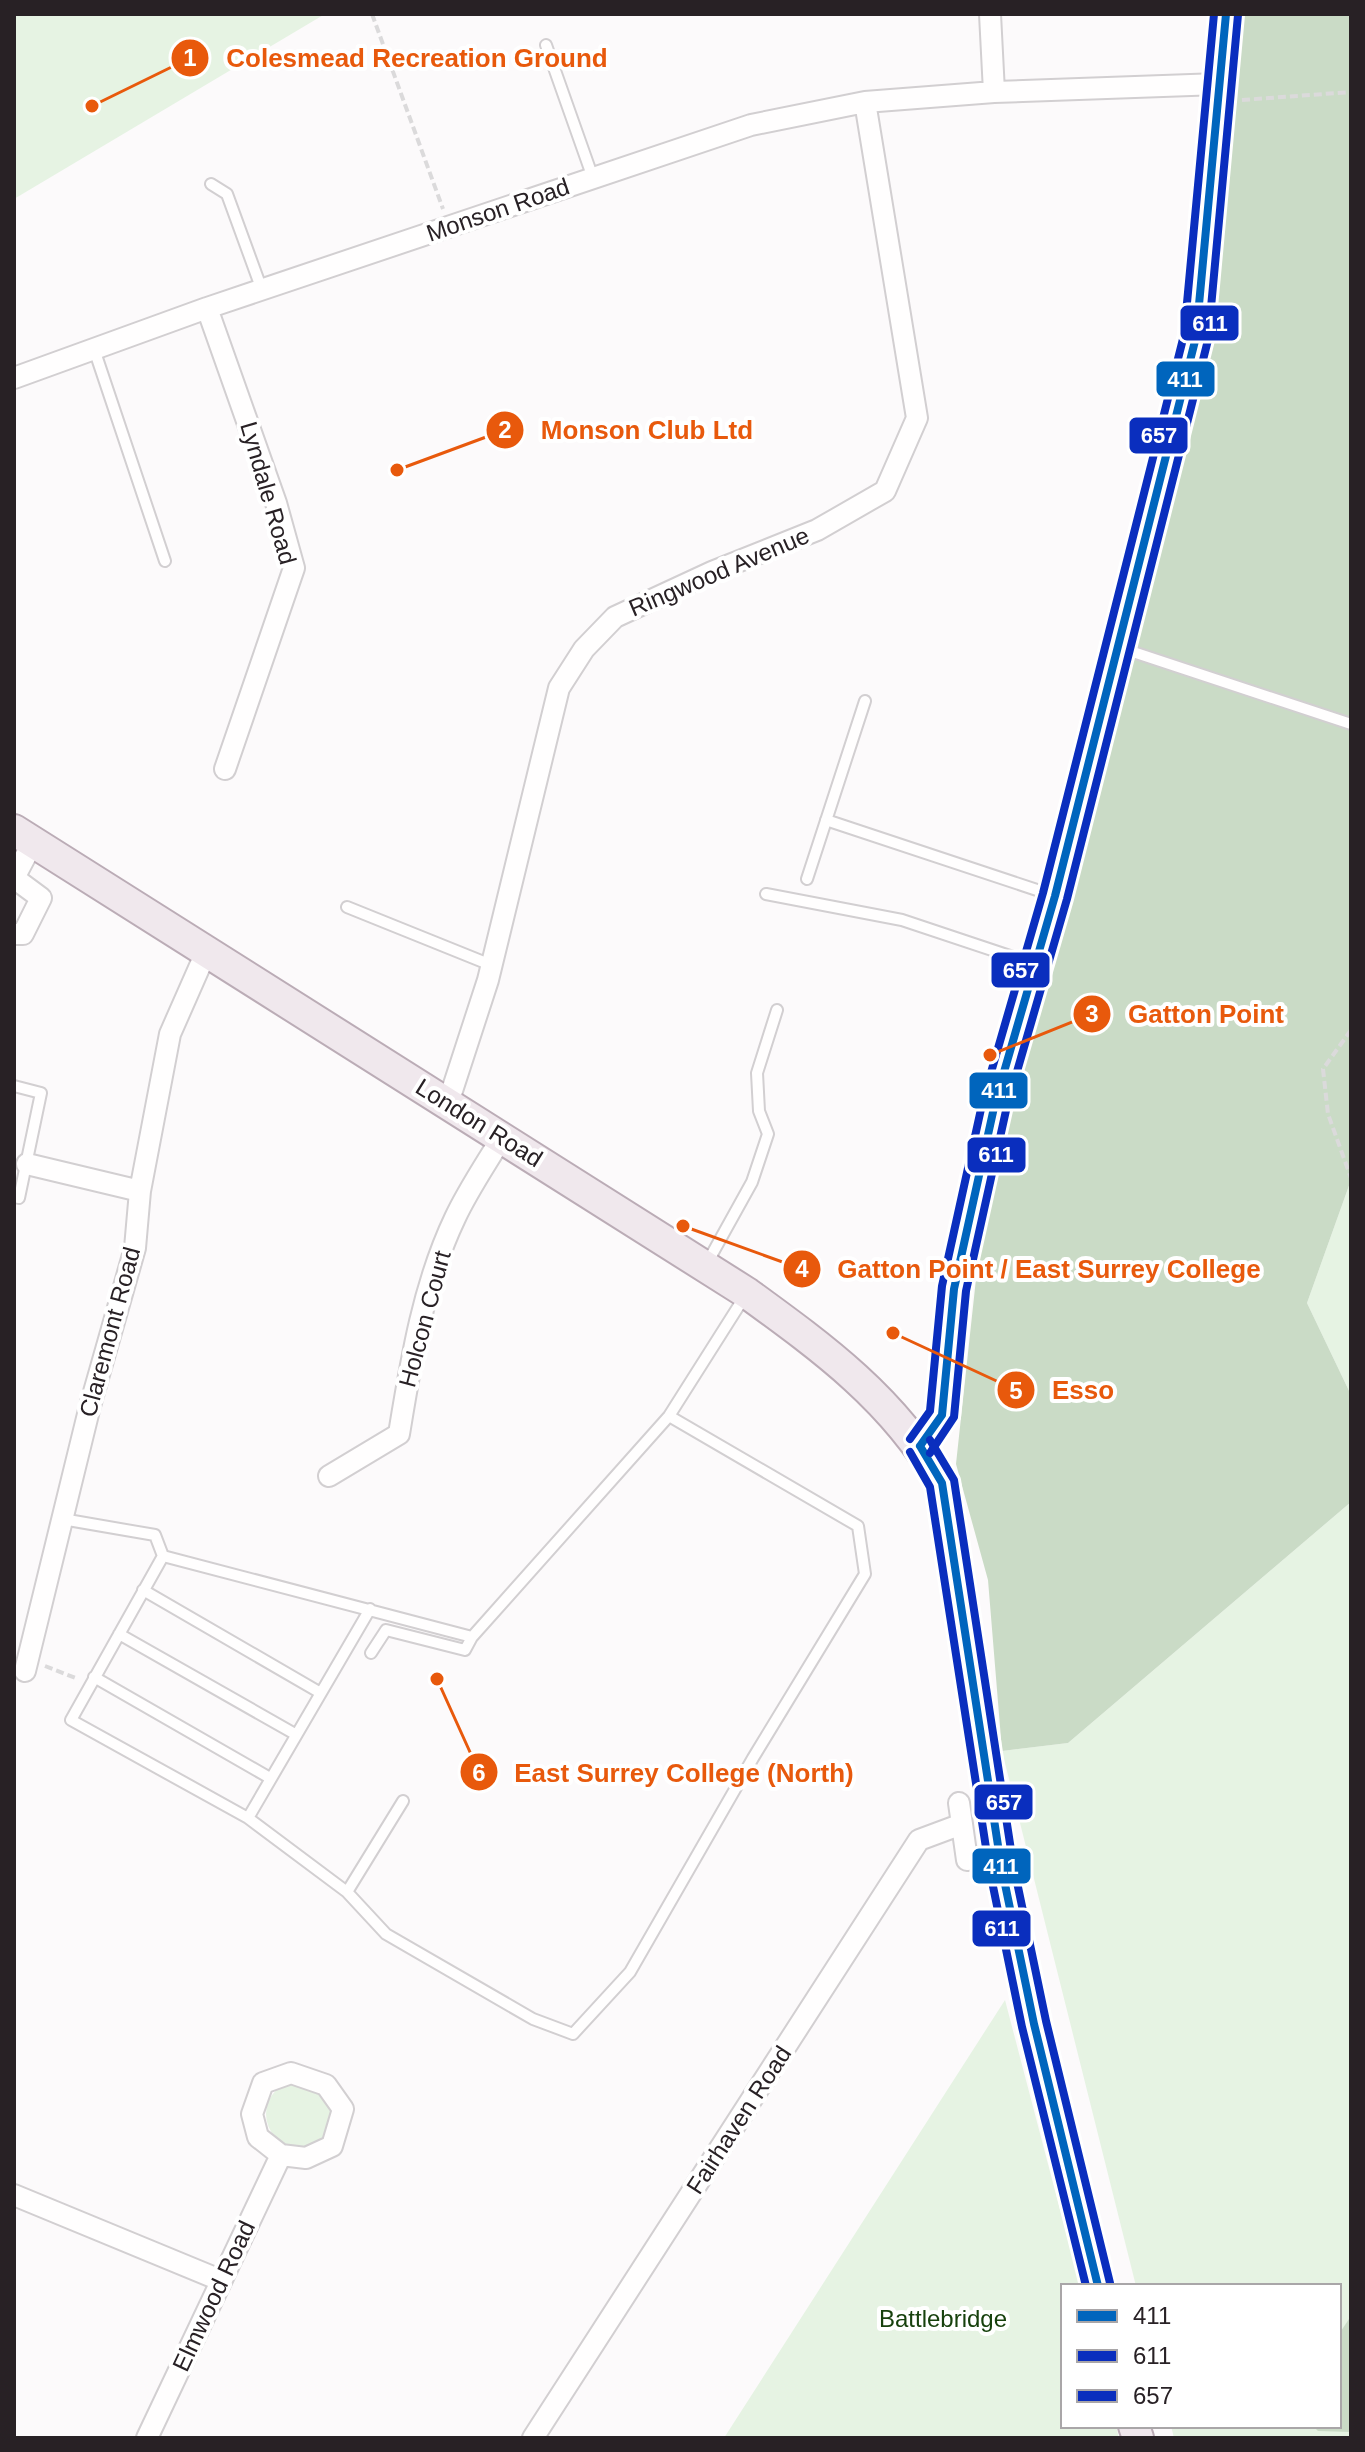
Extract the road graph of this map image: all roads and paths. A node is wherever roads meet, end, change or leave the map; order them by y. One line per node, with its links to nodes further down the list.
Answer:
1 (372, 14): 11 (path)
2 (990, 14): 5 (street)
3 (1226, 14): 7 (main road)
4 (546, 45): 9 (lane)
5 (994, 92): 7 (street, Monson Road); 8 (street, Monson Road)
6 (1351, 92): 7 (path)
7 (1226, 93): 17 (main road)
8 (865, 102): 9 (street, Monson Road); 31 (street, Ringwood Avenue)
9 (593, 178): 11 (street, Monson Road)
10 (211, 184): 12 (lane)
11 (449, 226): 12 (street, Monson Road)
12 (262, 290): 13 (street, Monson Road)
13 (207, 308): 14 (street, Monson Road); 20 (street, Lyndale Road)
14 (94, 349): 15 (street, Monson Road); 16 (lane)
15 (14, 378)
16 (165, 561)
17 (1119, 648): 19 (lane); 26 (main road)
18 (865, 701): 21 (lane)
19 (1351, 724)
20 (225, 769)
21 (826, 820): 24 (lane); 26 (lane)
22 (23, 836): 23 (street); 29 (main road, London Road)
23 (14, 878): 28 (street)
24 (807, 879)
25 (766, 894): 30 (lane)
26 (1055, 896): 30 (main road)
27 (347, 907): 31 (lane)
28 (14, 934)
29 (207, 950): 35 (main road, London Road); 39 (street, Claremont Road)
30 (1035, 964): 44 (main road)
31 (491, 965): 35 (street, Ringwood Avenue)
32 (777, 1010): 41 (lane)
33 (1351, 1030): 38 (path)
34 (14, 1086): 37 (lane)
35 (448, 1103): 36 (main road, London Road)
36 (502, 1137): 41 (main road, London Road); 45 (street, Holcon Court)
37 (27, 1164): 39 (street); 40 (lane)
38 (1351, 1178)
39 (140, 1191): 46 (street, Claremont Road)
40 (14, 1197)
41 (705, 1267): 42 (main road, London Road)
42 (747, 1293): 43 (lane); 44 (main road, London Road)
43 (669, 1416): 51 (lane); 63 (lane)
44 (920, 1446): 67 (main road, London Road)
45 (329, 1476)
46 (61, 1519): 47 (lane); 53 (street, Claremont Road)
47 (163, 1556): 48 (lane); 49 (lane)
48 (143, 1590): 50 (lane); 55 (lane)
49 (370, 1609): 51 (lane); 55 (lane)
50 (119, 1634): 54 (lane); 56 (lane)
51 (472, 1637): 52 (lane)
52 (371, 1653)
53 (22, 1667): 54 (path)
54 (92, 1681): 57 (lane); 60 (lane)
55 (319, 1692): 56 (lane)
56 (295, 1734): 57 (lane)
57 (270, 1778): 60 (lane)
58 (403, 1801): 63 (lane)
59 (959, 1803): 61 (street)
60 (248, 1818): 63 (lane)
61 (962, 1824): 62 (street); 69 (street, Fairhaven Road)
62 (967, 1860)
63 (347, 1892)
64 (281, 2155): 64 (street); 66 (street, Elmwood Road)
65 (14, 2195): 66 (street)
66 (220, 2280): 68 (street, Elmwood Road)
67 (1098, 2284)
68 (147, 2438)
69 (533, 2438)

